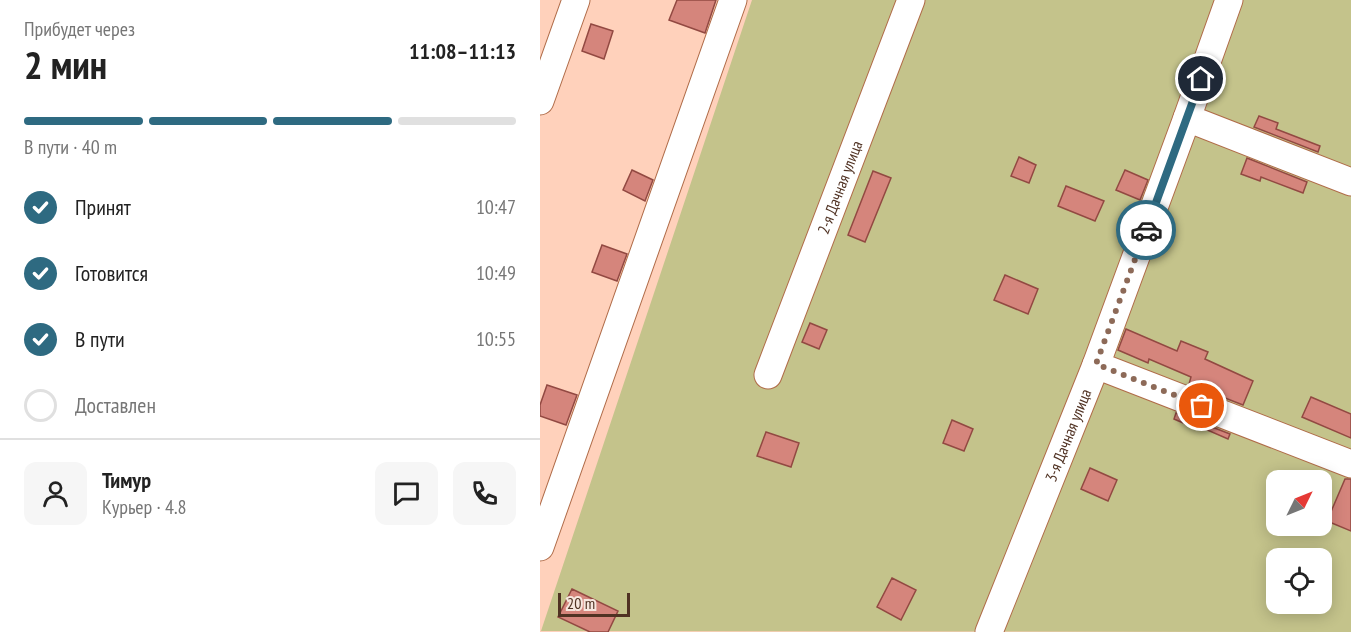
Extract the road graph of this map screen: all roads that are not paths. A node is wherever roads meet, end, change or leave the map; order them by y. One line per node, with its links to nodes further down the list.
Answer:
1 (576, 0): 5 (street)
2 (733, 0): 11 (street)
3 (911, 0): 9 (street, 2-я Дачная улица)
4 (1229, 0): 6 (street, 3-я Дачная улица)
5 (540, 101)
6 (1187, 118): 7 (street); 8 (street, 3-я Дачная улица)
7 (1351, 182)
8 (1096, 364): 10 (street); 12 (street, 3-я Дачная улица)
9 (768, 375)
10 (1351, 464)
11 (540, 547)
12 (989, 632)

